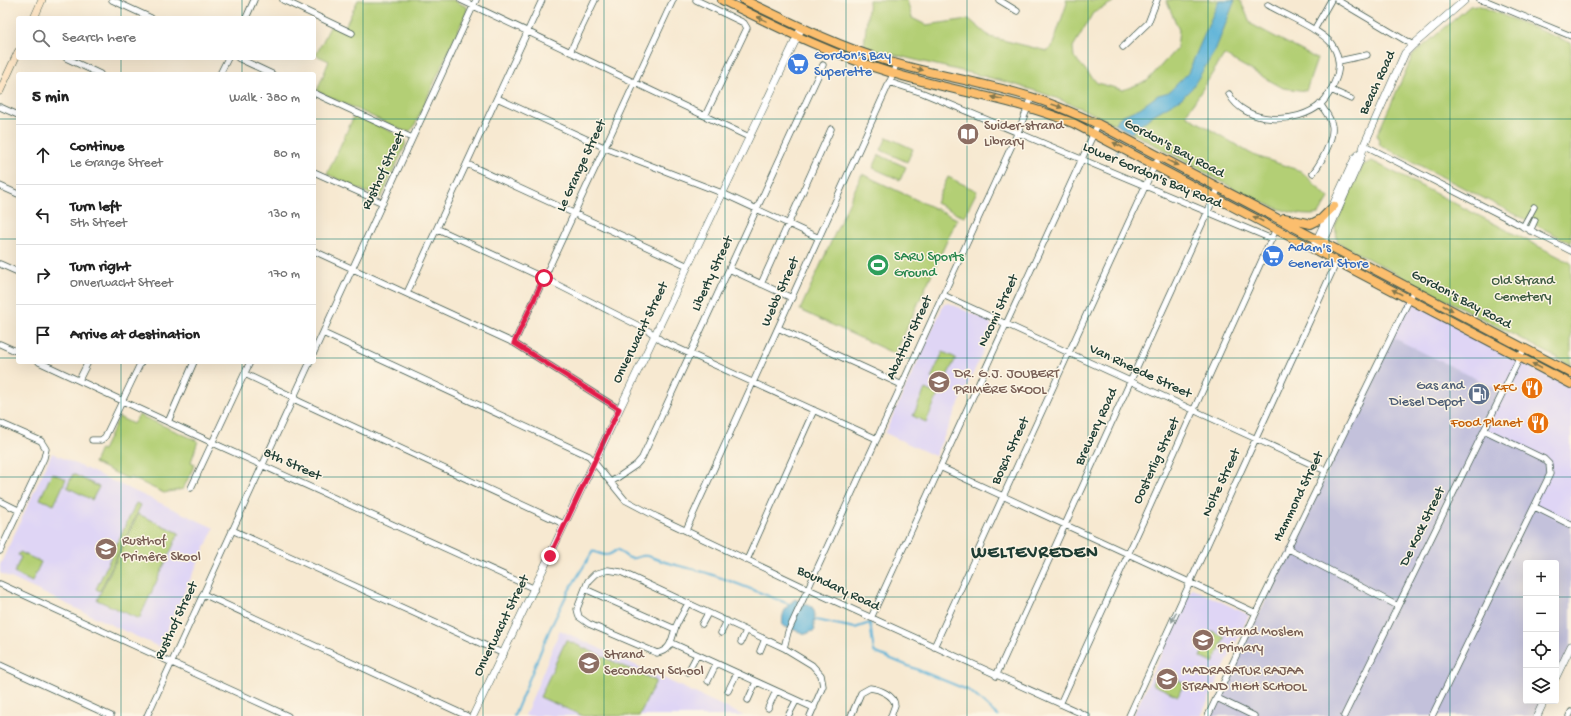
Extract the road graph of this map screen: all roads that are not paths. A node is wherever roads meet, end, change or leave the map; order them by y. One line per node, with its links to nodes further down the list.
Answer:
1 (42, 0): 21 (main road)
2 (112, 0): 22 (street)
3 (254, 0): 23 (street)
4 (283, 0): 27 (street)
5 (461, 0): 18 (street)
6 (542, 0): 26 (street)
7 (595, 0): 32 (street)
8 (673, 0): 45 (street, Le Grange Street)
9 (696, 0): 58 (street)
10 (722, 0): 28 (main road, one-way to 10)
11 (744, 0): 24 (main road, Gordon's Bay Road)
12 (1000, 0): 20 (street)
13 (1157, 0): 31 (street)
14 (1331, 0): 25 (street)
15 (1337, 0): 30 (street)
16 (1465, 0): 30 (street, Beach Road)
17 (1480, 0): 29 (street)
18 (475, 3): 26 (street); 64 (street, Rusthof Street)
19 (1268, 5): 25 (street)
20 (1017, 11)
21 (35, 16)
22 (147, 16)
23 (247, 16)
24 (802, 28): 28 (street, Onverwacht Street); 39 (main road, Gordon's Bay Road)
25 (1314, 30): 38 (street)
26 (527, 31): 32 (street); 52 (street)
27 (352, 33)
28 (798, 36): 44 (main road, Gordon's Bay Road); 63 (street, Onverwacht Street)
29 (1571, 36)
30 (1413, 44): 66 (street, Beach Road)
31 (1123, 47)
32 (570, 52): 45 (street)
33 (1367, 54): 38 (street)
34 (16, 56): 48 (main road)
35 (70, 60): 41 (street)
36 (227, 60): 42 (street)
37 (242, 60): 43 (street)
38 (1339, 61): 47 (street)
39 (896, 64): 44 (street, Webb Street); 51 (main road, Gordon's Bay Road, one-way to 51)
40 (823, 65): 82 (street, Liberty Street)
41 (96, 72)
42 (221, 72)
43 (268, 72)
44 (893, 73): 46 (street, Webb Street); 55 (main road, Gordon's Bay Road, one-way to 44)
45 (634, 82): 58 (street); 65 (street, Le Grange Street)
46 (889, 82): 61 (street, Lower Gordon's Bay Road); 92 (street, Webb Street)
47 (1331, 90): 53 (street); 54 (street)
48 (0, 91)
49 (316, 94): 64 (street)
50 (1229, 94): 54 (street)
51 (1032, 97): 55 (street, Abattoir Street); 59 (main road, Gordon's Bay Road, one-way to 59)
52 (497, 98): 65 (street); 69 (street)
53 (1351, 99)
54 (1320, 104): 72 (street)
55 (1029, 106): 61 (street, Abattoir Street); 62 (main road, Gordon's Bay Road)
56 (0, 107): 57 (street)
57 (16, 114)
58 (705, 116): 63 (street)
59 (1098, 124): 62 (street, Naomi Street); 67 (main road, Gordon's Bay Road)
60 (831, 129): 87 (street)
61 (1018, 132): 68 (street, Lower Gordon's Bay Road); 108 (street, Abattoir Street)
62 (1094, 133): 68 (street, Naomi Street); 70 (main road, Gordon's Bay Road, one-way to 62)
63 (749, 137): 77 (street, Onverwacht Street)
64 (412, 138): 79 (street, Rusthof Street)
65 (604, 147): 77 (street); 83 (street, Le Grange Street)
66 (1362, 149): 80 (street, Beach Road); 88 (street); 94 (street, Beach Road)
67 (1159, 156): 70 (street, Bosch Street); 75 (main road, Gordon's Bay Road, one-way to 75)
68 (1081, 159): 74 (street, Lower Gordon's Bay Road); 111 (street, Naomi Street)
69 (467, 164): 83 (street); 89 (street)
70 (1155, 164): 74 (street, Bosch Street); 78 (main road, Gordon's Bay Road)
71 (316, 173): 79 (street)
72 (1313, 173)
73 (0, 186): 76 (street)
74 (1145, 186): 84 (street, Lower Gordon's Bay Road); 120 (street, Bosch Street)
75 (1219, 187): 78 (street, Brewery Road); 85 (main road, Gordon's Bay Road)
76 (16, 193)
77 (722, 193): 82 (street); 100 (street, Onverwacht Street)
78 (1215, 196): 84 (street, Brewery Road); 90 (main road, Gordon's Bay Road, one-way to 78)
79 (383, 204): 101 (street, Rusthof Street)
80 (1334, 206): 85 (main road); 94 (street, Beach Road)
81 (1534, 207): 88 (street)
82 (756, 210): 87 (street); 102 (street, Liberty Street)
83 (574, 212): 100 (street); 104 (street, Le Grange Street)
84 (1208, 212): 93 (street, Lower Gordon's Bay Road); 132 (street, Brewery Road)
85 (1274, 216): 94 (main road, Gordon's Bay Road)
86 (1535, 220): 91 (street)
87 (788, 224): 92 (street); 105 (street)
88 (1523, 227): 91 (street)
89 (438, 229): 104 (street); 107 (street)
90 (1276, 229): 93 (street, Oosterlig Street); 95 (main road, Gordon's Bay Road)
91 (1530, 231): 97 (street)
92 (819, 238): 109 (street, Webb Street)
93 (1272, 239): 140 (street, Oosterlig Street)
94 (1320, 241): 95 (street, Beach Road); 106 (main road, Gordon's Bay Road)
95 (1316, 250): 98 (main road, Gordon's Bay Road)
96 (316, 252): 101 (street)
97 (1571, 252)
98 (1337, 261): 110 (main road, Gordon's Bay Road, one-way to 98); 145 (street, Nolte Street)
99 (0, 264): 103 (street)
100 (688, 266): 114 (street, Onverwacht Street)
101 (352, 269): 107 (street); 113 (street, Rusthof Street)
102 (728, 269): 105 (street); 121 (street, Liberty Street)
103 (16, 271)
104 (544, 278): 114 (street); 115 (street, Le Grange Street)
105 (761, 284): 109 (street)
106 (1414, 290): 110 (street, Hammond Street); 118 (main road, Gordon's Bay Road, one-way to 118)
107 (407, 293): 115 (street)
108 (943, 295): 111 (street, Van Rheede Street); 135 (street, Abattoir Street)
109 (792, 298): 112 (street, Webb Street)
110 (1409, 299): 122 (main road, Gordon's Bay Road); 151 (street, Hammond Street)
111 (1006, 324): 120 (street, Van Rheede Street); 150 (street, Naomi Street)
112 (778, 328): 133 (street, Webb Street); 135 (street)
113 (323, 334): 117 (street, Rusthof Street); 148 (street, Boundary Road)
114 (654, 335): 121 (street); 138 (street, Onverwacht Street)
115 (514, 343): 138 (street)
116 (0, 344): 119 (street)
117 (316, 348)
118 (1524, 349): 122 (street, De Kock Street); 129 (main road, Gordon's Bay Road)
119 (16, 351)
120 (1069, 352): 132 (street, Van Rheede Street); 154 (street, Bosch Street)
121 (690, 353): 133 (street); 152 (street, Liberty Street)
122 (1520, 357): 134 (main road, Gordon's Bay Road, one-way to 122); 143 (street, De Kock Street)
123 (43, 364): 131 (street, 8th Street)
124 (87, 364): 131 (street)
125 (140, 364): 137 (street)
126 (193, 364): 141 (street)
127 (249, 364): 130 (street)
128 (309, 364): 136 (street, Rusthof Street)
129 (1571, 373)
130 (245, 374): 136 (street); 147 (street)
131 (79, 380): 137 (street, 8th Street)
132 (1131, 381): 140 (street, Van Rheede Street); 160 (street, Brewery Road)
133 (753, 382): 139 (street); 162 (street, Webb Street)
134 (1571, 384)
135 (902, 385): 144 (street, Abattoir Street)
136 (293, 398): 149 (street, Rusthof Street); 158 (street)
137 (122, 401): 141 (street, 8th Street); 146 (street)
138 (619, 409): 148 (street, Onverwacht Street)
139 (814, 410): 144 (street); 166 (street)
140 (1194, 410): 145 (street, Van Rheede Street); 165 (street, Oosterlig Street)
141 (168, 422): 147 (street, 8th Street)
142 (0, 423): 157 (street)
143 (1484, 430): 156 (street); 174 (street, De Kock Street)
144 (877, 438): 171 (street, Abattoir Street)
145 (1256, 438): 151 (street, Van Rheede Street); 167 (street, Nolte Street)
146 (92, 440)
147 (213, 443): 149 (street, 8th Street); 153 (street)
148 (594, 462): 152 (street, Boundary Road); 158 (street, Onverwacht Street)
149 (262, 464): 161 (street, Rusthof Street); 169 (street, 8th Street)
150 (940, 467): 154 (street); 177 (street, Naomi Street)
151 (1326, 471): 163 (street, Hammond Street)
152 (611, 482): 162 (street, Boundary Road)
153 (191, 488)
154 (1002, 497): 160 (street); 187 (street, Bosch Street)
155 (0, 502): 157 (street)
156 (1535, 507): 159 (street); 225 (street)
157 (18, 510): 164 (street)
158 (564, 524): 169 (street, Onverwacht Street)
159 (1571, 525)
160 (1065, 526): 165 (street); 198 (street, Brewery Road)
161 (232, 530): 172 (street, Rusthof Street); 190 (street)
162 (686, 530): 166 (street, Boundary Road)
163 (1287, 548): 174 (street); 176 (street, Hammond Street)
164 (0, 551)
165 (1128, 554): 167 (street); 206 (street, Oosterlig Street)
166 (747, 560): 171 (street, Boundary Road)
167 (1190, 582): 176 (street); 221 (street, Nolte Street, one-way to 221)
168 (0, 584): 192 (street)
169 (535, 589): 190 (street, Onverwacht Street)
170 (585, 589): 173 (street); 180 (street); 185 (street)
171 (808, 589): 177 (street, Boundary Road); 188 (street, Abattoir Street)
172 (203, 594): 192 (street, Rusthof Street); 214 (street)
173 (688, 603): 175 (street); 180 (street)
174 (1398, 606): 224 (street, De Kock Street)
175 (708, 613): 178 (street); 179 (street)
176 (1256, 613): 203 (street, Hammond Street)
177 (871, 618): 187 (street, Boundary Road)
178 (727, 621): 181 (street); 182 (street)
179 (702, 624)
180 (675, 629): 185 (street)
181 (746, 631): 183 (street); 184 (street)
182 (722, 633)
183 (765, 639): 188 (street); 189 (street)
184 (741, 642)
185 (672, 643): 191 (street)
186 (1571, 646): 195 (street)
187 (934, 647): 198 (street, Boundary Road)
188 (784, 648): 209 (street)
189 (760, 651)
190 (504, 654): 215 (street, Onverwacht Street)
191 (697, 655): 193 (street); 196 (street)
192 (171, 663): 212 (street, Rusthof Street); 213 (street)
193 (716, 664): 197 (street); 199 (street)
194 (0, 665): 211 (street)
195 (1559, 671)
196 (688, 672)
197 (737, 673): 200 (street); 201 (street)
198 (996, 676): 206 (street, Boundary Road)
199 (708, 682)
200 (756, 682): 202 (street); 204 (street)
201 (728, 691)
202 (776, 691): 205 (street); 208 (street)
203 (1217, 698): 222 (street, Hammond Street); 223 (street)
204 (748, 700)
205 (796, 701): 209 (street); 216 (street)
206 (1060, 704): 220 (street, Boundary Road)
207 (1543, 704): 226 (street)
208 (768, 708)
209 (814, 708): 217 (street)
210 (1571, 712): 227 (street)
211 (110, 716)
212 (147, 716)
213 (288, 716)
214 (467, 716)
215 (474, 716)
216 (788, 716)
217 (810, 716)
218 (851, 716): 219 (street)
219 (891, 716)
220 (1087, 716)
221 (1129, 716)
222 (1208, 716)
223 (1254, 716)
224 (1344, 716)
225 (1432, 716)
226 (1537, 716)
227 (1569, 716)

